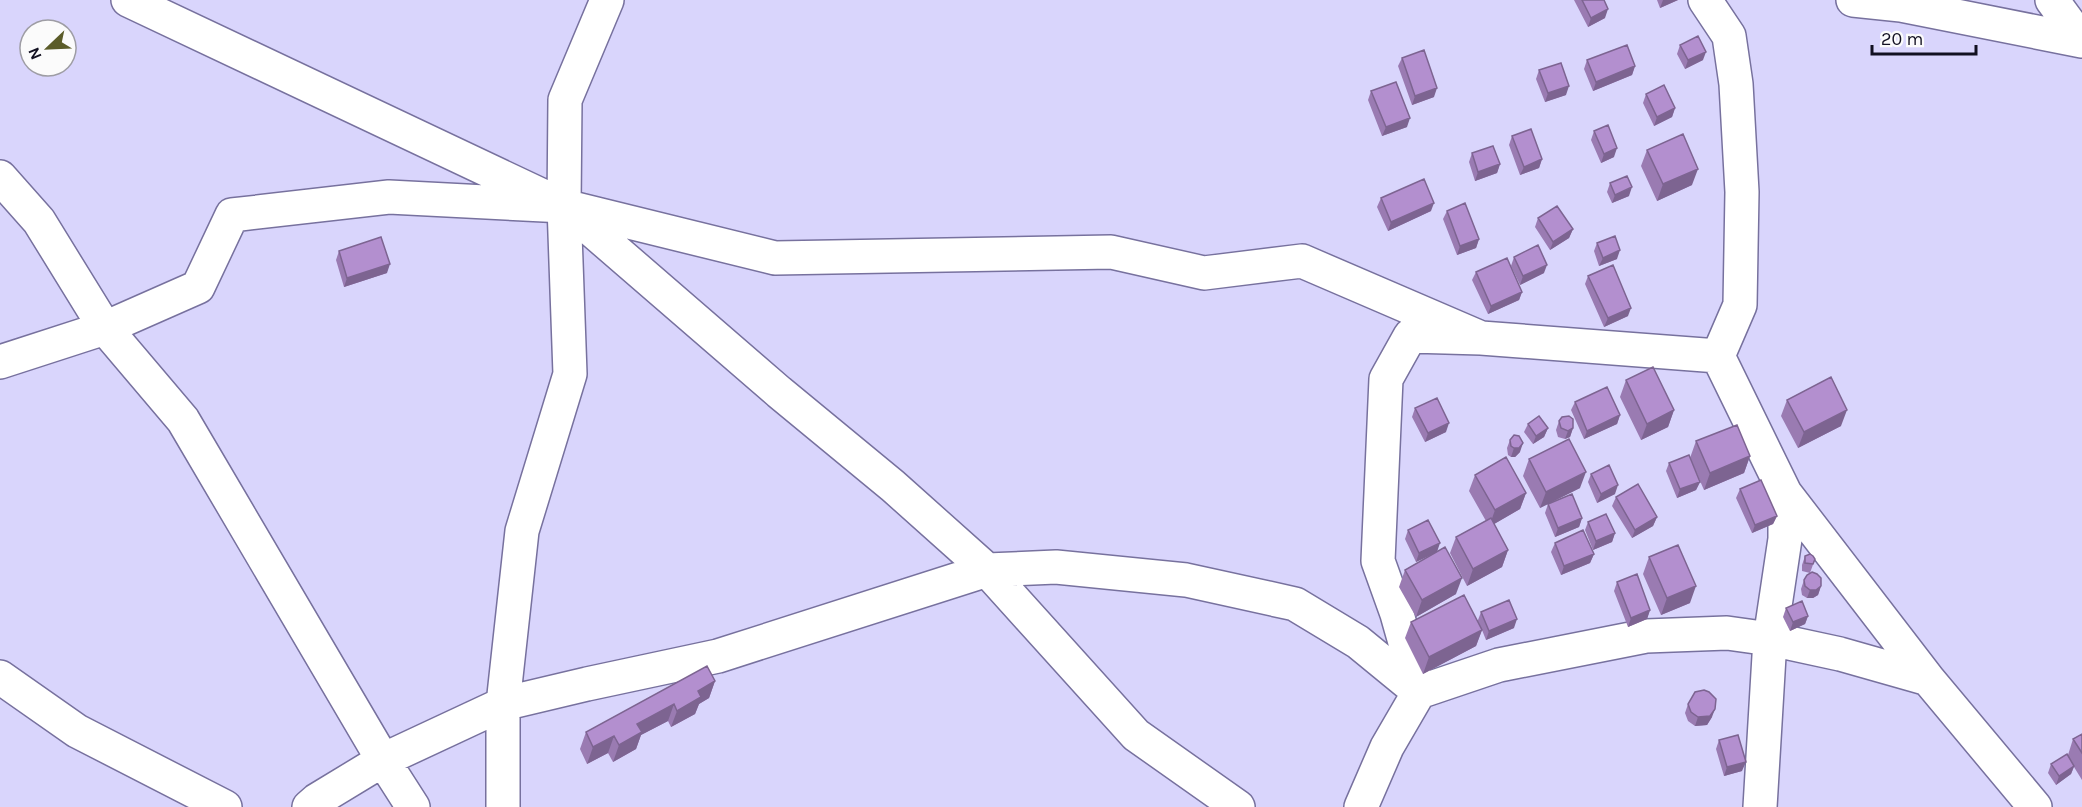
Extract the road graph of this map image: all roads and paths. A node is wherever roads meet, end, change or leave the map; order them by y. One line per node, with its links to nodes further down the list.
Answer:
1 (128, 0): 8 (street)
2 (607, 0): 8 (street)
3 (1705, 0): 11 (street)
4 (1853, 0): 6 (street)
5 (2052, 0): 6 (street)
6 (2082, 41)
7 (0, 177): 9 (street)
8 (564, 206): 9 (street); 10 (street); 14 (street); 19 (street)
9 (105, 328): 12 (street); 20 (street)
10 (1481, 338): 11 (street); 18 (street)
11 (1718, 356): 13 (street)
12 (0, 362)
13 (1785, 493): 15 (street); 17 (street)
14 (987, 570): 18 (street); 19 (street); 25 (street)
15 (1770, 639): 17 (street); 18 (street); 27 (street)
16 (0, 677): 21 (street)
17 (1928, 679): 28 (street)
18 (1419, 692): 26 (street)
19 (503, 704): 20 (street); 24 (street)
20 (383, 760): 22 (street); 23 (street)
21 (225, 807)
22 (309, 807)
23 (413, 807)
24 (503, 807)
25 (1238, 807)
26 (1360, 807)
27 (1760, 807)
28 (2036, 807)

